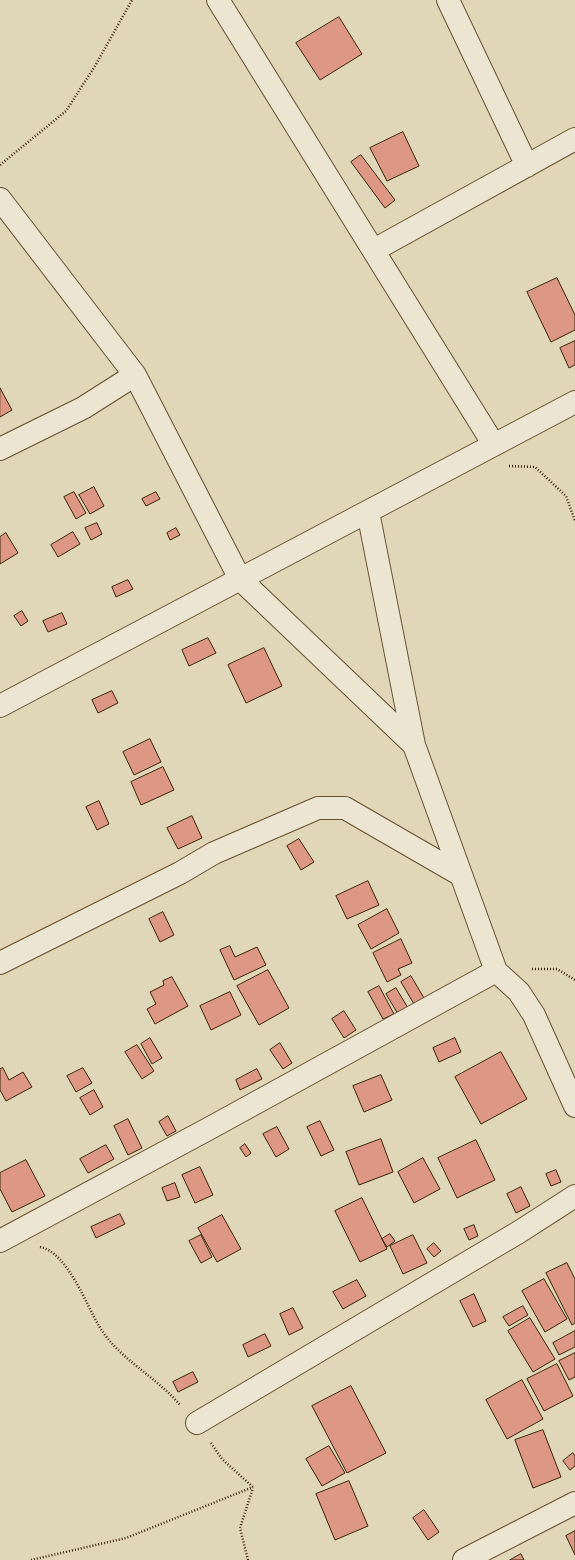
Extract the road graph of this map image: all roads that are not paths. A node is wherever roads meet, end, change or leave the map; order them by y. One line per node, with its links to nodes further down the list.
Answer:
1 (218, 0): 6 (street)
2 (448, 0): 4 (street)
3 (575, 139): 4 (street)
4 (527, 166): 6 (street)
5 (0, 198): 7 (street)
6 (374, 250): 9 (street)
7 (135, 375): 10 (street); 12 (street)
8 (575, 402): 9 (street)
9 (494, 445): 11 (street)
10 (0, 449)
11 (368, 512): 12 (street); 14 (street)
12 (240, 579): 13 (street); 14 (street)
13 (0, 706)
14 (414, 745): 15 (street)
15 (461, 875): 16 (street); 17 (street)
16 (0, 963)
17 (496, 970): 18 (street); 20 (street)
18 (575, 1106)
19 (575, 1196): 21 (street)
20 (0, 1241)
21 (197, 1423)
22 (575, 1503): 23 (street)
23 (464, 1560)

